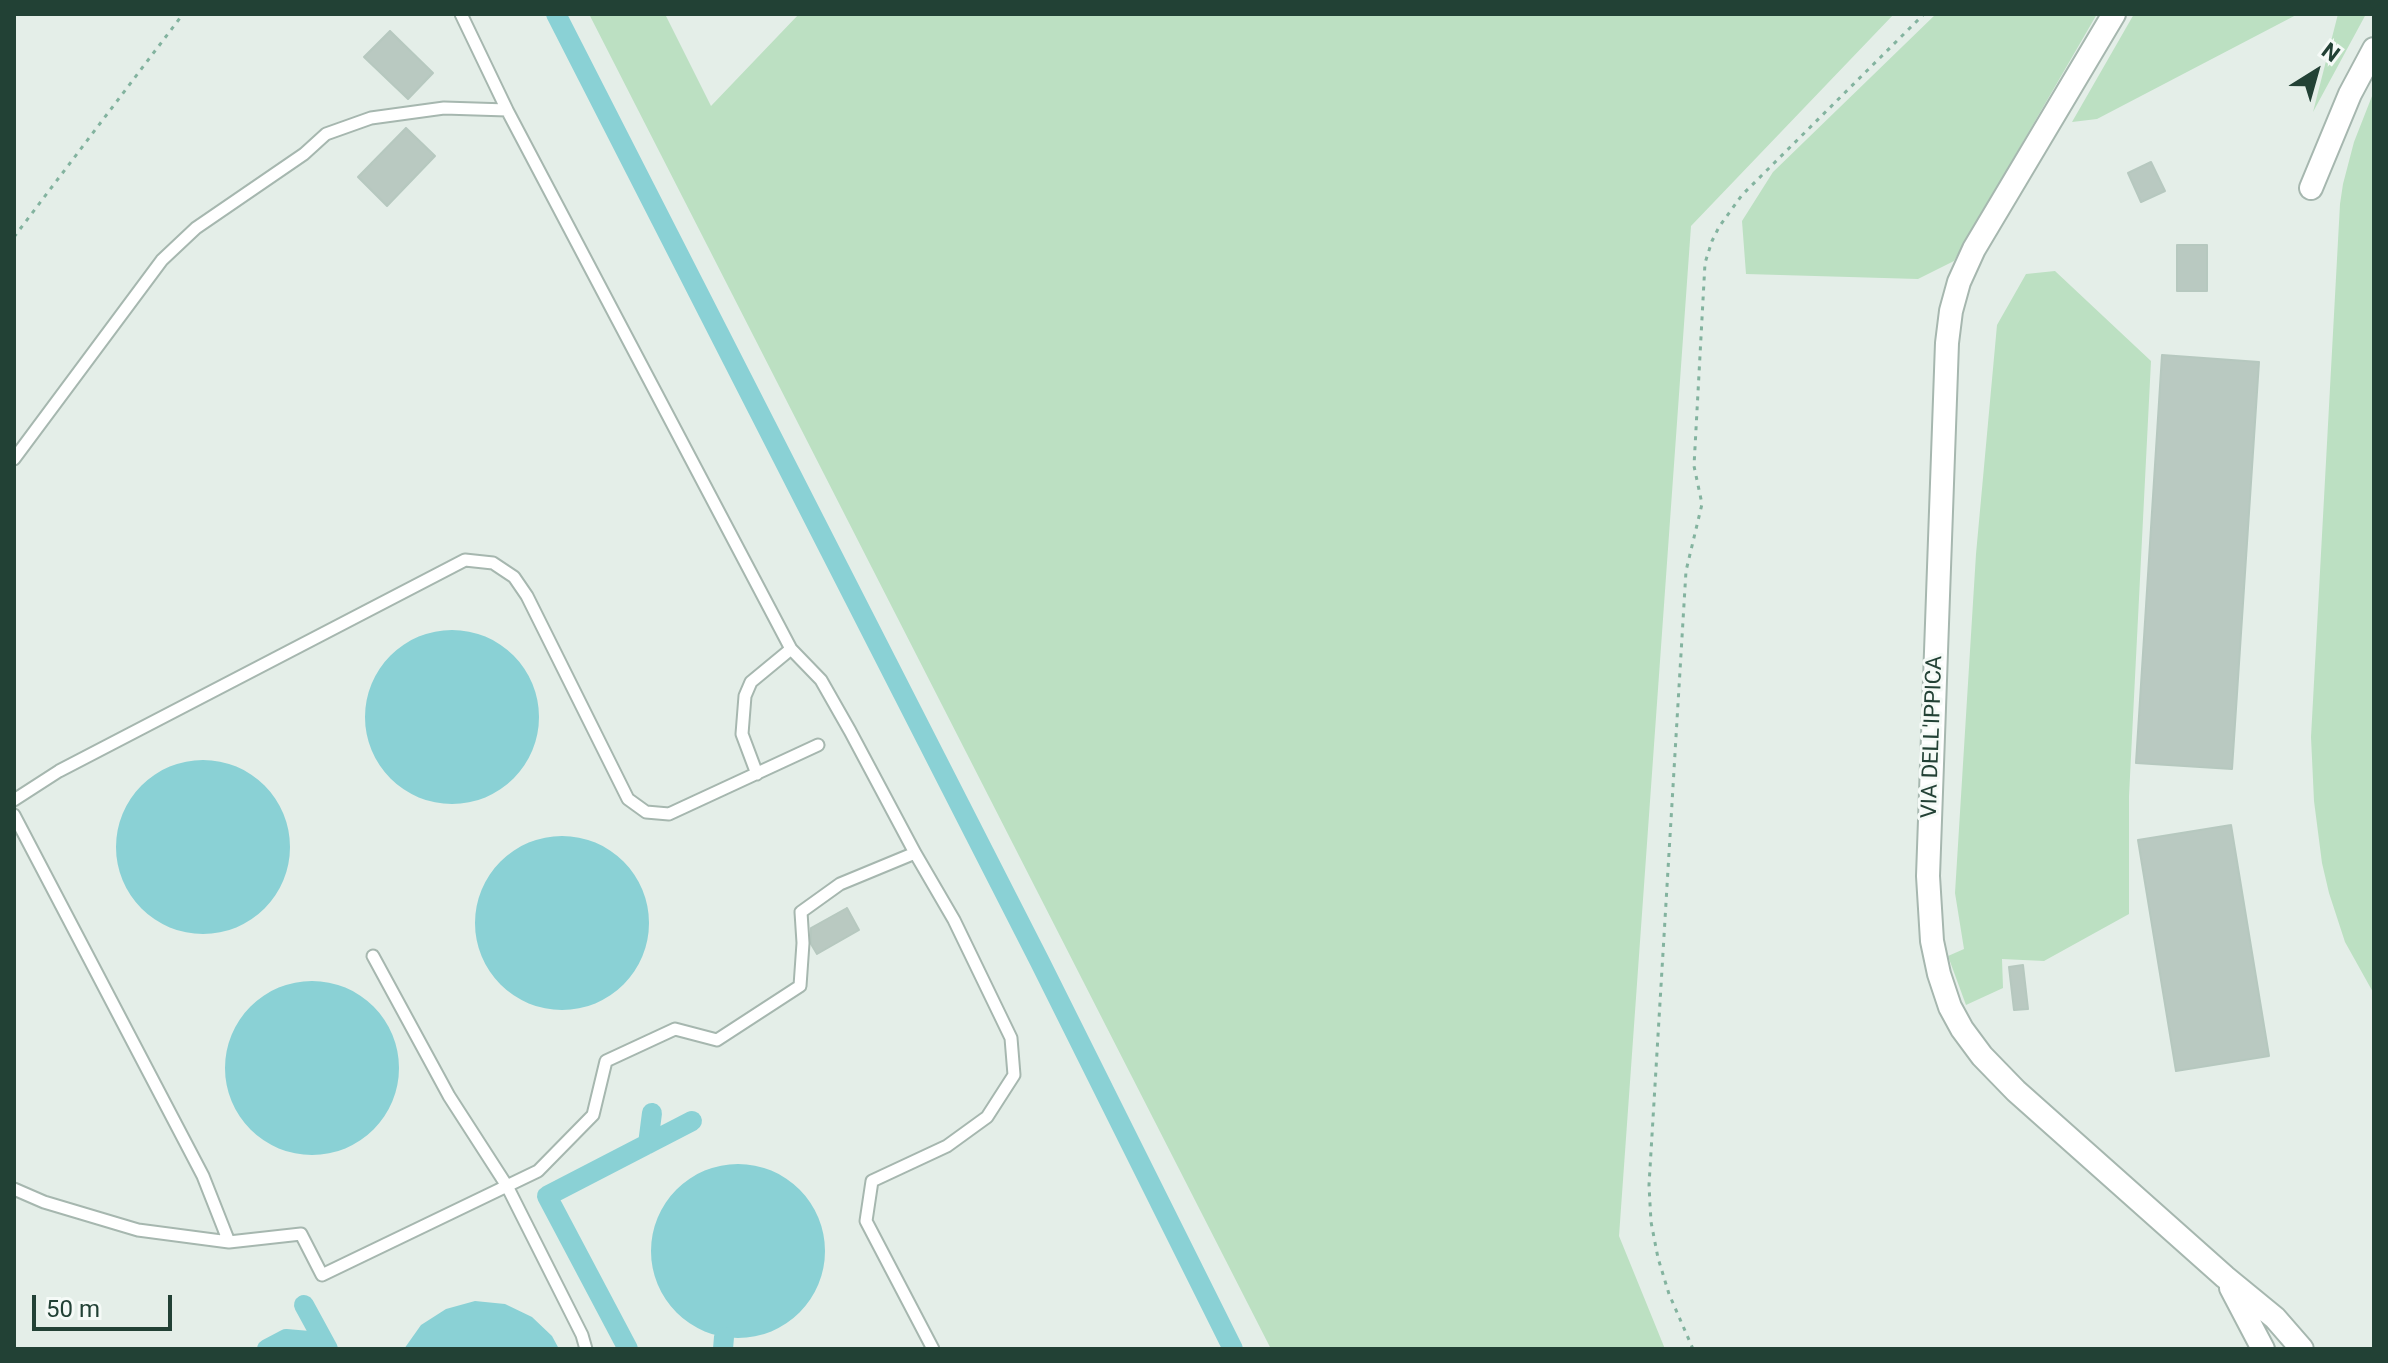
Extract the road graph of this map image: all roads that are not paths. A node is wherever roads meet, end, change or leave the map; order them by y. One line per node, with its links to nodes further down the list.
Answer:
1 (461, 14): 4 (lane)
2 (2114, 14): 17 (street, VIA DELL'IPPICA)
3 (2374, 49): 5 (street)
4 (507, 110): 6 (lane); 7 (lane)
5 (2311, 188)
6 (14, 459)
7 (791, 649): 9 (lane); 12 (lane)
8 (818, 745): 9 (lane)
9 (757, 774): 10 (lane)
10 (14, 800)
11 (14, 815): 16 (lane)
12 (915, 853): 14 (lane); 19 (lane)
13 (373, 956): 14 (lane)
14 (507, 1186): 16 (lane); 18 (lane)
15 (14, 1189): 16 (lane)
16 (229, 1242)
17 (2225, 1277): 20 (street); 21 (street, VIA DELL'IPPICA)
18 (586, 1349)
19 (933, 1349)
20 (2263, 1349)
21 (2302, 1349)

